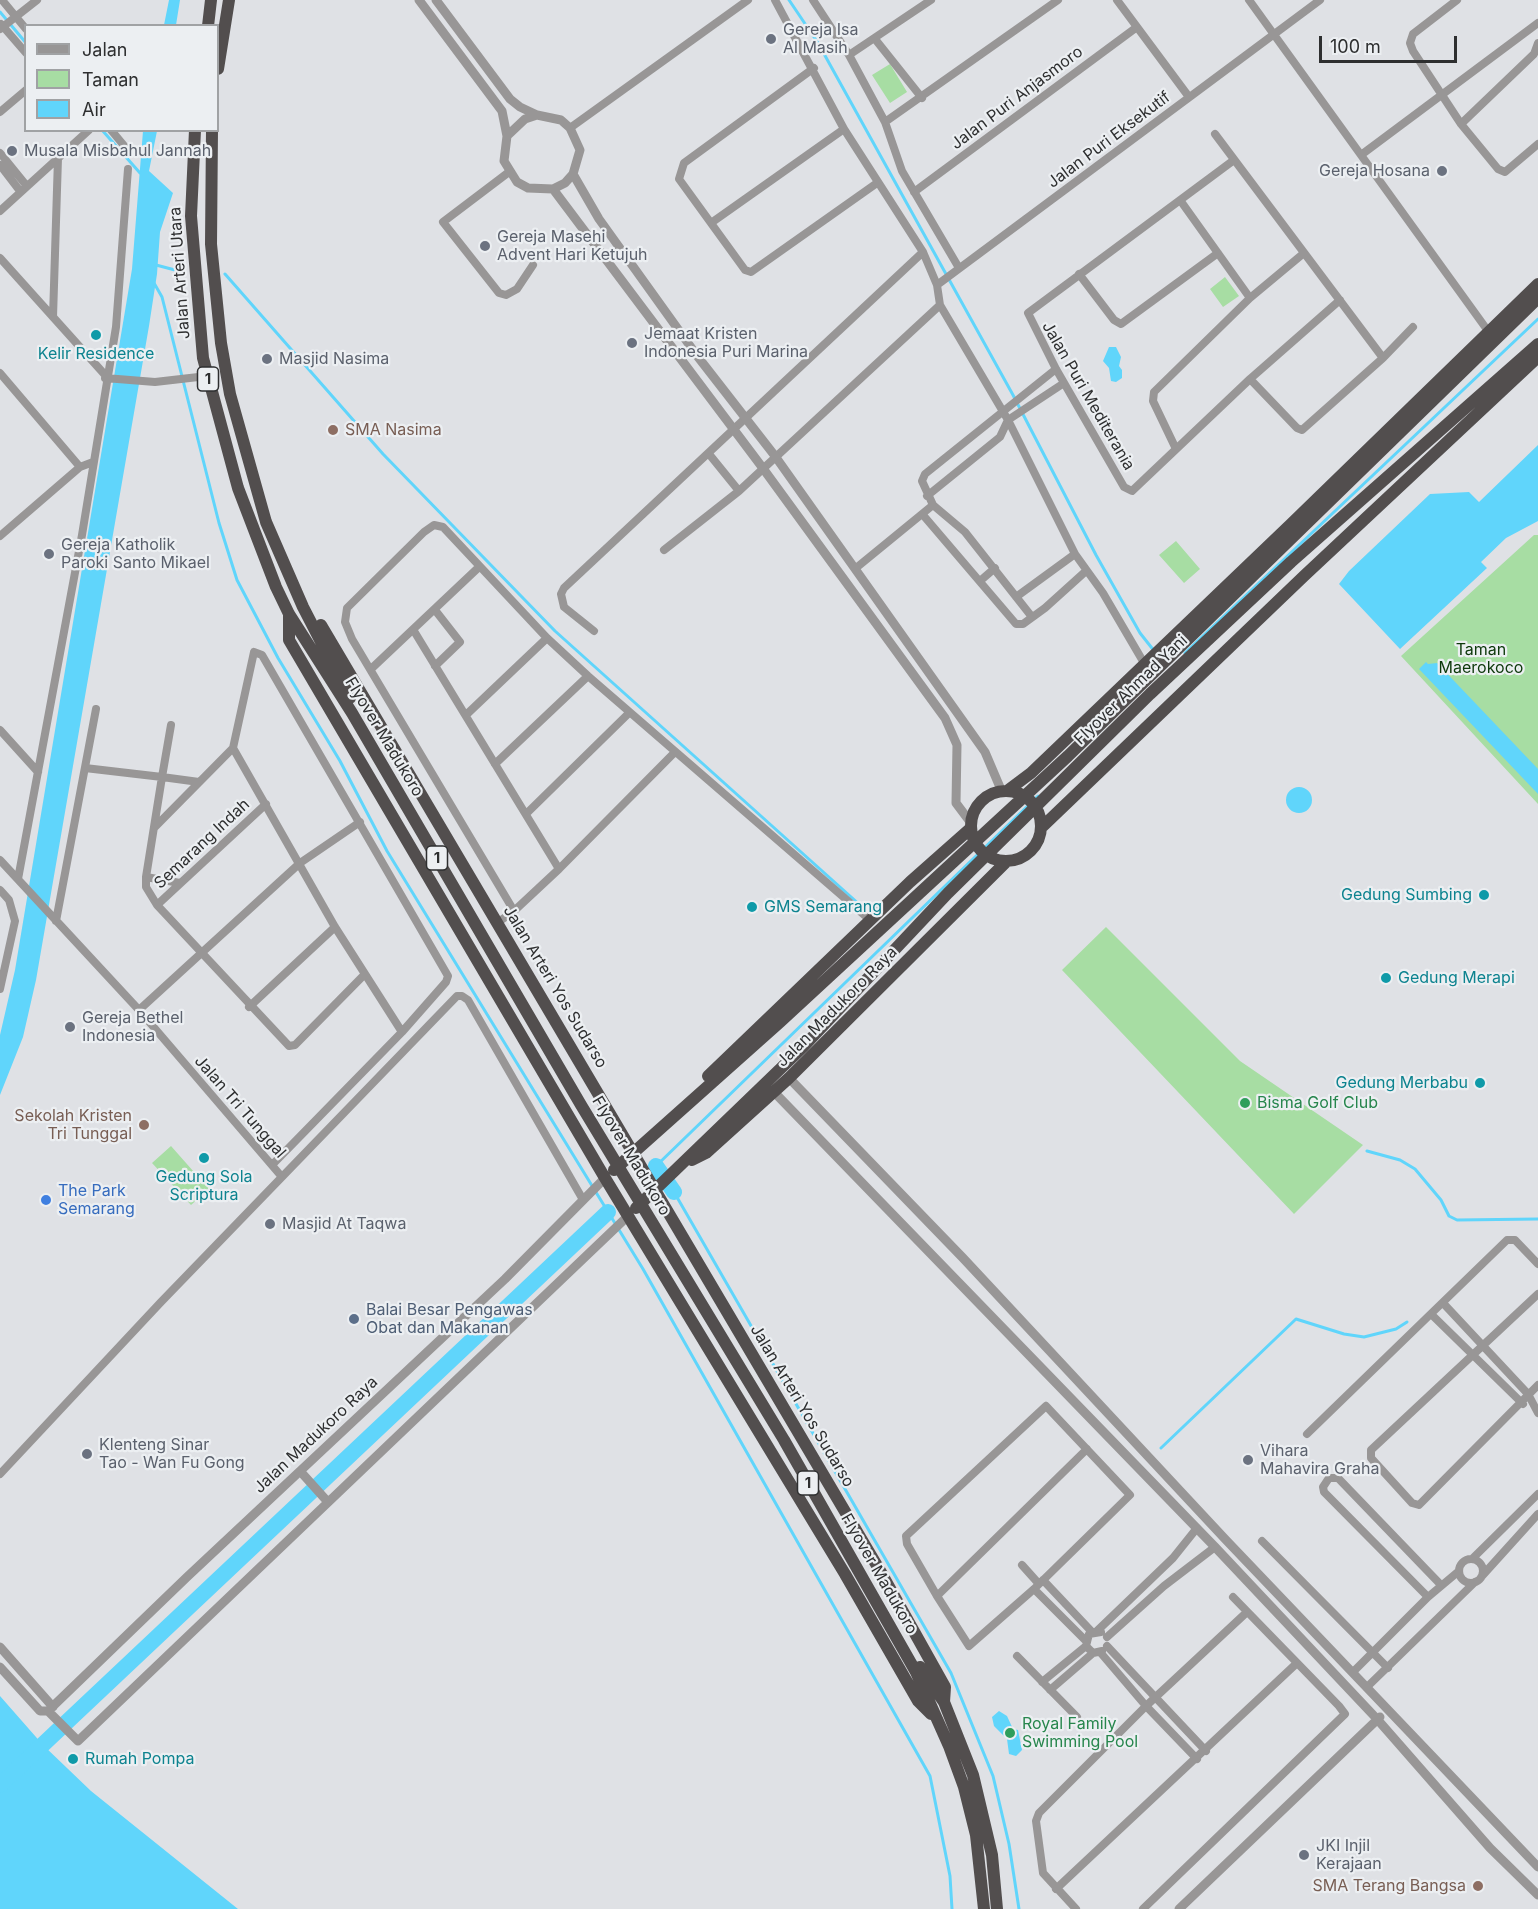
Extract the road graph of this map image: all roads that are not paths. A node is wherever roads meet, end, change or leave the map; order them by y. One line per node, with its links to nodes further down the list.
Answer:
1 (2, 0): 16 (street)
2 (37, 0): 16 (street)
3 (212, 0): 18 (highway)
4 (229, 0): 27 (highway)
5 (419, 0): 44 (street)
6 (436, 0): 34 (street)
7 (748, 0): 37 (street)
8 (775, 0): 28 (street)
9 (813, 0): 26 (street)
10 (932, 0): 23 (street)
11 (1058, 0): 32 (street)
12 (1117, 0): 21 (street)
13 (1250, 0): 22 (street)
14 (1320, 0): 22 (street, Jalan Puri Eksekutif)
15 (1457, 0): 30 (street)
16 (15, 17): 19 (street); 20 (street)
17 (1538, 23): 30 (street)
18 (208, 24)
19 (2, 25): 25 (street)
20 (24, 27)
21 (1137, 27): 31 (street); 58 (street, Jalan Puri Anjasmoro)
22 (1274, 35): 31 (street, Jalan Puri Eksekutif); 48 (street)
23 (875, 39): 26 (street); 32 (street)
24 (1538, 42): 36 (street)
25 (24, 51)
26 (849, 55): 35 (street)
27 (219, 63)
28 (814, 68): 38 (street); 61 (street)
29 (24, 92): 33 (street)
30 (1440, 94): 36 (street); 48 (street)
31 (1189, 97): 67 (street, Jalan Puri Eksekutif)
32 (922, 98): 35 (street)
33 (0, 112)
34 (537, 115): 37 (street); 44 (street)
35 (885, 122): 58 (street)
36 (1461, 124): 45 (street)
37 (570, 128): 54 (street)
38 (844, 129): 55 (street); 61 (street)
39 (87, 132): 49 (street)
40 (113, 132): 46 (street)
41 (195, 132): 86 (highway, Jalan Arteri Utara / 1)
42 (212, 132): 114 (highway, Jalan Arteri Utara / 1)
43 (1215, 134): 50 (street)
44 (507, 136): 53 (street)
45 (1538, 144)
46 (126, 148)
47 (0, 153): 56 (street)
48 (1361, 155): 77 (street)
49 (58, 158): 56 (street); 75 (street)
50 (1234, 160): 59 (street, Jalan Puri Mediterania); 63 (street)
51 (0, 165): 56 (street)
52 (128, 169): 85 (street)
53 (509, 172): 57 (street); 66 (street)
54 (573, 174): 57 (street); 79 (street)
55 (877, 183): 61 (street); 62 (street)
56 (23, 188): 60 (street)
57 (553, 189): 82 (street)
58 (914, 192): 67 (street)
59 (1180, 200): 64 (street); 68 (street, Jalan Puri Mediterania)
60 (0, 211)
61 (711, 223)
62 (923, 252): 70 (street); 90 (street)
63 (1304, 253): 71 (street); 73 (street)
64 (1218, 254): 68 (street); 71 (street)
65 (0, 258): 75 (street)
66 (533, 265)
67 (958, 269): 70 (street, Jalan Puri Eksekutif)
68 (1079, 274): 83 (street, Jalan Puri Mediterania)
69 (1538, 284): 77 (highway)
70 (937, 285): 74 (street)
71 (1251, 298): 93 (street)
72 (1538, 298): 164 (highway, Flyover Ahmad Yani)
73 (1340, 300): 81 (street); 87 (street, Jalan Puri Mediterania)
74 (940, 305): 89 (street); 95 (street)
75 (53, 316): 85 (street)
76 (1413, 327): 81 (street)
77 (1488, 331): 104 (highway)
78 (1538, 344): 166 (highway, Flyover Ahmad Yani)
79 (698, 357): 82 (street); 90 (street)
80 (1538, 357): 111 (highway)
81 (1383, 358): 87 (street)
82 (686, 366): 92 (street)
83 (1056, 369): 88 (street, Jalan Puri Mediterania); 89 (street)
84 (0, 373): 97 (street)
85 (108, 377): 86 (street); 96 (street)
86 (201, 377): 116 (highway, Jalan Arteri Utara / 1)
87 (1250, 379): 93 (street, Jalan Puri Mediterania)
88 (1064, 383): 91 (street); 93 (street, Jalan Puri Mediterania)
89 (1002, 410): 91 (street); 100 (street)
90 (746, 419): 92 (street); 95 (street)
91 (1008, 420): 100 (street); 106 (street)
92 (734, 430): 94 (street); 98 (street)
93 (1176, 449)
94 (709, 454): 99 (street); 119 (street)
95 (775, 456): 98 (street); 108 (street)
96 (93, 462): 97 (street); 135 (street)
97 (80, 467): 103 (street)
98 (762, 467): 99 (street); 144 (street)
99 (739, 491): 105 (street)
100 (927, 496): 101 (street)
101 (933, 506): 102 (street); 109 (street)
102 (922, 515): 108 (street); 112 (street)
103 (0, 536)
104 (1275, 546): 111 (highway); 121 (highway)
105 (664, 550)
106 (1074, 554): 110 (street); 113 (street)
107 (479, 567): 115 (street); 120 (street); 123 (street)
108 (856, 568): 138 (street)
109 (995, 568): 112 (street); 113 (street)
110 (1086, 571): 117 (street); 121 (street)
111 (1300, 571): 125 (highway)
112 (980, 581): 117 (street)
113 (1016, 597): 117 (street)
114 (303, 607): 157 (highway, Jalan Arteri Yos Sudarso); 169 (highway, Flyover Madukoro / 1)
115 (435, 610): 118 (street); 122 (street)
116 (288, 614): 169 (highway, Flyover Madukoro / 1); 175 (highway)
117 (1032, 617)
118 (414, 631): 122 (street); 123 (street)
119 (594, 631)
120 (546, 638): 124 (street); 128 (street)
121 (1147, 664): 125 (highway); 138 (highway)
122 (435, 666): 128 (street)
123 (371, 669): 154 (street)
124 (588, 676): 127 (street); 133 (street)
125 (1174, 700): 142 (highway)
126 (96, 710): 134 (street)
127 (629, 714): 132 (street); 140 (street)
128 (466, 715): 133 (street)
129 (171, 725): 136 (street)
130 (0, 730): 135 (street)
131 (233, 748): 137 (street); 139 (street); 141 (street)
132 (674, 753): 148 (street); 156 (street)
133 (495, 764): 140 (street)
134 (85, 768): 136 (street); 155 (street)
135 (38, 772): 150 (street)
136 (162, 777): 137 (street); 143 (street)
137 (199, 782): 143 (street)
138 (1005, 792): 142 (highway); 144 (highway)
139 (266, 804): 147 (street); 151 (street, Semarang Indah)
140 (526, 814): 148 (street)
141 (360, 822): 147 (street); 165 (street)
142 (1041, 828): 146 (highway)
143 (153, 829): 149 (street)
144 (972, 830): 146 (highway); 156 (highway, Jalan Madukoro Raya)
145 (0, 860): 150 (street)
146 (1006, 862): 167 (highway, Jalan Madukoro Raya)
147 (300, 863): 158 (street); 159 (street)
148 (560, 869): 154 (street)
149 (146, 877): 151 (street); 153 (street)
150 (18, 879): 155 (street, Jalan Tri Tunggal)
151 (180, 883): 153 (street, Semarang Indah)
152 (0, 890): 161 (street)
153 (157, 905): 159 (street)
154 (514, 911): 157 (street)
155 (53, 918): 163 (street, Jalan Tri Tunggal)
156 (872, 919): 170 (highway, Jalan Madukoro Raya)
157 (497, 923): 171 (highway, Jalan Arteri Yos Sudarso)
158 (335, 927): 160 (street); 162 (street)
159 (202, 953): 162 (street); 163 (street)
160 (364, 975): 162 (street); 165 (street)
161 (0, 989)
162 (249, 1007)
163 (139, 1011): 172 (street, Jalan Tri Tunggal)
164 (780, 1022): 170 (highway, Jalan Madukoro Raya)
165 (402, 1032): 172 (street)
166 (804, 1046): 173 (highway, Jalan Madukoro Raya)
167 (789, 1078): 168 (highway, Jalan Madukoro Raya); 224 (street)
168 (774, 1092): 173 (highway, Jalan Madukoro Raya); 197 (street)
169 (584, 1103): 179 (highway, Flyover Madukoro / 1)
170 (653, 1135): 171 (highway, Jalan Madukoro Raya)
171 (633, 1153): 175 (highway, Jalan Madukoro Raya); 176 (highway, Jalan Arteri Yos Sudarso)
172 (272, 1165): 174 (street, Jalan Tri Tunggal)
173 (680, 1166): 176 (highway, Jalan Madukoro Raya)
174 (282, 1177): 177 (street); 192 (street)
175 (601, 1182): 177 (street, Jalan Madukoro Raya); 178 (highway)
176 (655, 1190): 178 (highway, Jalan Madukoro Raya); 229 (highway, Jalan Arteri Yos Sudarso)
177 (584, 1197): 193 (street, Jalan Madukoro Raya)
178 (624, 1220): 195 (street, Jalan Madukoro Raya); 234 (highway)
179 (672, 1251): 229 (highway, Flyover Madukoro / 1); 234 (highway, Flyover Madukoro / 1)
180 (1538, 1264): 182 (street)
181 (1538, 1294): 184 (street)
182 (1443, 1303): 183 (street); 184 (street)
183 (1432, 1315): 185 (street); 190 (street)
184 (1484, 1347): 185 (street); 187 (street)
185 (1474, 1356): 188 (street); 188 (street)
186 (1538, 1385): 187 (street)
187 (1528, 1395): 188 (street); 189 (street)
188 (1519, 1402): 189 (street)
189 (1536, 1410)
190 (1306, 1434)
191 (1087, 1449): 207 (street); 210 (street); 210 (street)
192 (0, 1474)
193 (303, 1475): 195 (street); 232 (street, Jalan Madukoro Raya)
194 (1538, 1494): 201 (street)
195 (325, 1499): 232 (street, Jalan Madukoro Raya)
196 (1538, 1514): 206 (street)
197 (1197, 1527): 199 (street); 200 (street)
198 (1262, 1541): 219 (street)
199 (1215, 1547): 203 (street); 235 (street)
200 (1174, 1557): 203 (street); 205 (street)
201 (1472, 1559): 204 (street); 206 (street)
202 (1022, 1565): 207 (street)
203 (1186, 1569): 209 (street)
204 (1460, 1571): 206 (street); 208 (street)
205 (1155, 1576): 209 (street); 214 (street)
206 (1479, 1579): 223 (street)
207 (1039, 1584): 210 (street); 214 (street); 216 (street)
208 (1441, 1585): 212 (street); 212 (street)
209 (1164, 1586): 215 (street)
210 (937, 1596)
211 (1233, 1597): 213 (street)
212 (1428, 1597): 219 (street)
213 (1247, 1612): 221 (street); 228 (street)
214 (1094, 1632): 215 (street); 216 (street)
215 (1107, 1642): 218 (street); 228 (street)
216 (1086, 1643): 218 (street); 225 (street)
217 (0, 1647): 232 (street)
218 (1096, 1653): 227 (street); 230 (street)
219 (1373, 1653): 223 (street); 224 (street)
220 (1017, 1656): 225 (street)
221 (1298, 1663): 236 (street); 244 (street)
222 (0, 1667): 232 (street)
223 (1388, 1668): 226 (street)
224 (1353, 1672): 226 (street)
225 (1042, 1682): 227 (street)
226 (1367, 1687): 231 (street)
227 (1050, 1690): 233 (street)
228 (1156, 1698): 230 (street); 236 (street)
229 (944, 1702): 242 (highway, 1)
230 (1146, 1706): 237 (street); 239 (street)
231 (1388, 1709): 235 (street); 238 (street)
232 (51, 1711)
233 (1077, 1717)
234 (936, 1719): 241 (highway, 1)
235 (1377, 1719): 240 (street); 245 (street)
236 (1206, 1751): 237 (street)
237 (1197, 1759): 239 (street)
238 (1538, 1867)
239 (1056, 1889): 243 (street)
240 (1538, 1895)
241 (984, 1909)
242 (997, 1909)
243 (1076, 1909)
244 (1143, 1909)
245 (1179, 1909)

